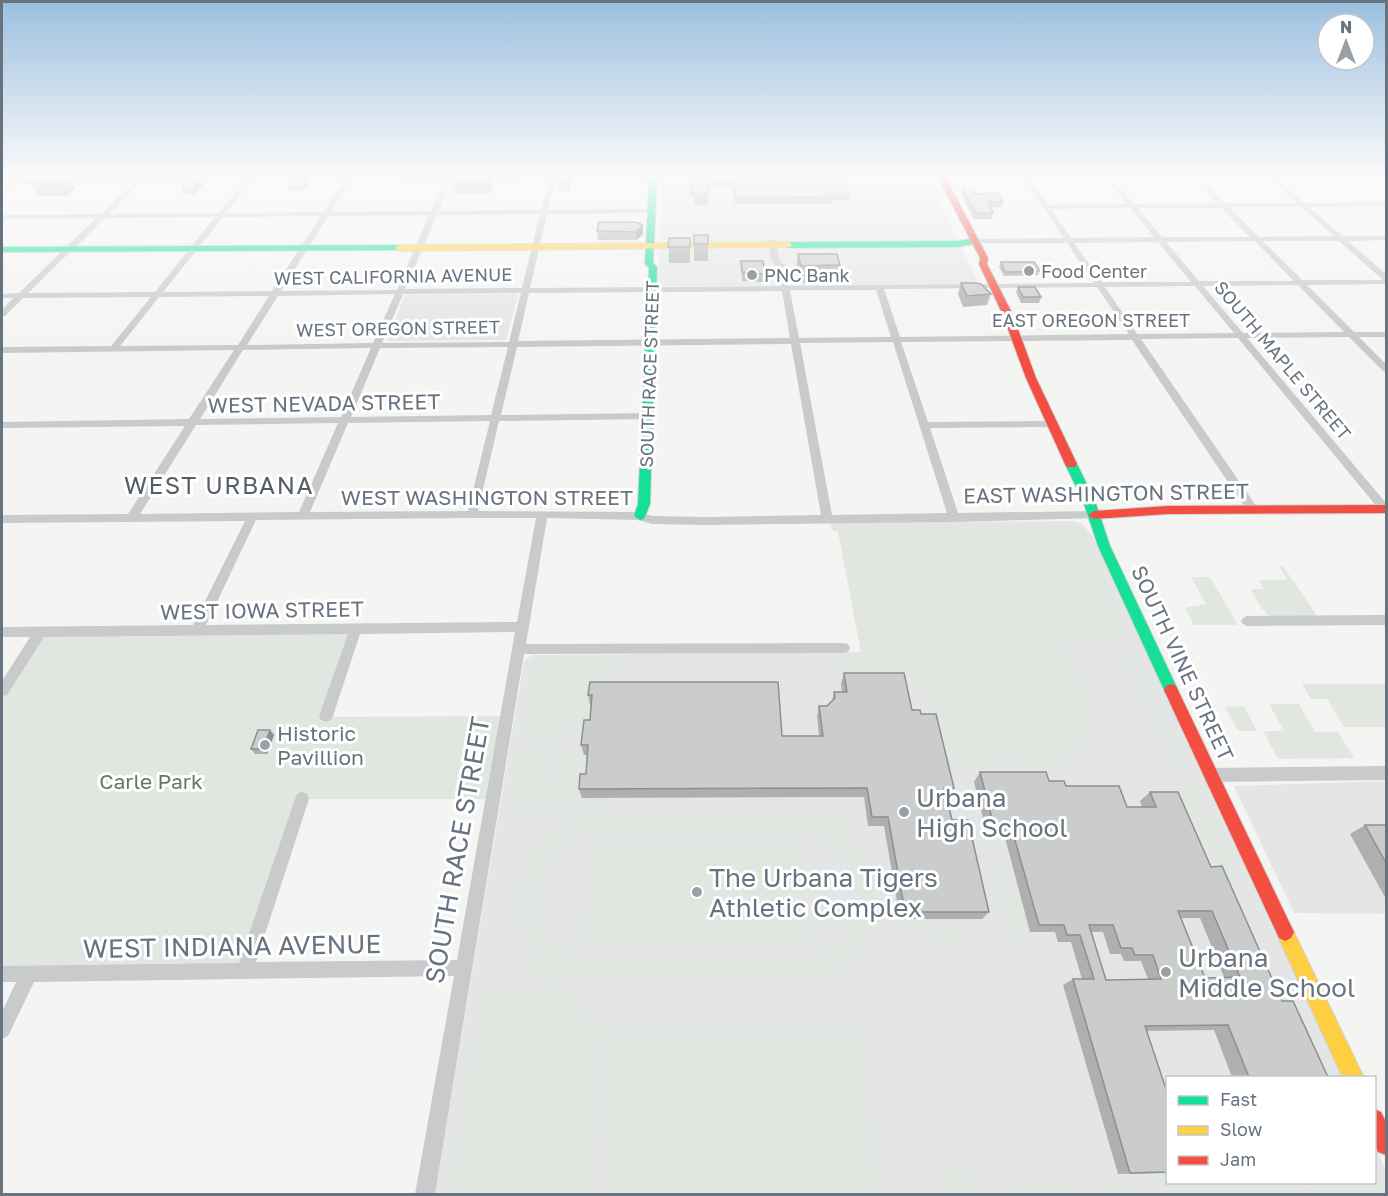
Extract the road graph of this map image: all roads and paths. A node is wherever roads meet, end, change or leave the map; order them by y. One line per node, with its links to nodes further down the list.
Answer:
1 (86, 232): 25 (street)
2 (206, 232): 23 (street)
3 (314, 232): 24 (street)
4 (425, 232): 22 (street)
5 (539, 232): 21 (street)
6 (653, 232): 20 (street, SOUTH RACE STREET)
7 (655, 232): 20 (street, SOUTH RACE STREET)
8 (964, 232): 18 (street, SOUTH VINE STREET)
9 (1064, 232): 16 (street)
10 (1154, 232): 17 (street, SOUTH MAPLE STREET)
11 (1250, 232): 15 (street)
12 (1335, 232): 13 (street)
13 (1342, 238): 14 (street); 15 (street); 27 (street)
14 (1386, 238)
15 (1257, 239): 17 (street); 28 (street)
16 (1070, 240): 17 (street); 18 (street); 29 (street)
17 (1161, 240): 30 (street, SOUTH MAPLE STREET)
18 (968, 241): 19 (street); 31 (street, SOUTH VINE STREET)
19 (776, 243): 20 (street); 33 (street)
20 (654, 244): 21 (street); 34 (street, SOUTH RACE STREET)
21 (536, 245): 22 (street); 35 (street)
22 (419, 246): 24 (street); 36 (street)
23 (193, 248): 24 (street); 25 (street); 38 (street)
24 (304, 248): 37 (street)
25 (68, 249): 26 (street); 40 (street)
26 (2, 250)
27 (1386, 280): 28 (street, WEST CALIFORNIA AVENUE)
28 (1301, 283): 30 (street, WEST CALIFORNIA AVENUE); 42 (street)
29 (1098, 284): 30 (street, WEST CALIFORNIA AVENUE); 31 (street, WEST CALIFORNIA AVENUE); 45 (street)
30 (1198, 284): 44 (street, SOUTH MAPLE STREET)
31 (994, 285): 32 (street, WEST CALIFORNIA AVENUE); 46 (street, SOUTH VINE STREET)
32 (879, 287): 33 (street, WEST CALIFORNIA AVENUE); 47 (street)
33 (785, 288): 34 (street, WEST CALIFORNIA AVENUE); 48 (street)
34 (653, 290): 35 (street, WEST CALIFORNIA AVENUE); 49 (street, SOUTH RACE STREET)
35 (525, 291): 36 (street, WEST CALIFORNIA AVENUE); 50 (street)
36 (399, 292): 37 (street, WEST CALIFORNIA AVENUE); 51 (street)
37 (275, 293): 38 (street, WEST CALIFORNIA AVENUE); 52 (street)
38 (158, 295): 40 (street, WEST CALIFORNIA AVENUE); 53 (street)
39 (2, 296): 40 (street, WEST CALIFORNIA AVENUE)
40 (20, 296): 41 (street)
41 (2, 314)
42 (1353, 334): 43 (street, EAST OREGON STREET); 44 (street, EAST OREGON STREET); 55 (street)
43 (1386, 334)
44 (1242, 335): 45 (street, EAST OREGON STREET); 64 (street, SOUTH MAPLE STREET)
45 (1135, 336): 46 (street, EAST OREGON STREET); 63 (street)
46 (1016, 337): 47 (street, EAST OREGON STREET); 60 (street, SOUTH VINE STREET)
47 (896, 339): 48 (street, EAST OREGON STREET); 62 (street)
48 (795, 340): 49 (street, WEST OREGON STREET); 74 (street)
49 (651, 342): 50 (street, WEST OREGON STREET); 56 (street, SOUTH RACE STREET)
50 (513, 343): 51 (street, WEST OREGON STREET); 57 (street)
51 (376, 345): 52 (street, WEST OREGON STREET); 58 (street)
52 (241, 347): 53 (street, WEST OREGON STREET); 59 (street)
53 (112, 349): 54 (street, WEST OREGON STREET)
54 (2, 350)
55 (1386, 369)
56 (648, 416): 57 (street, WEST NEVADA STREET); 70 (street, SOUTH RACE STREET)
57 (495, 417): 58 (street, WEST NEVADA STREET); 66 (street)
58 (344, 421): 59 (street, WEST NEVADA STREET); 69 (street)
59 (192, 424): 61 (street, WEST NEVADA STREET); 71 (street)
60 (1053, 424): 62 (street); 67 (street, SOUTH VINE STREET)
61 (2, 425)
62 (925, 425): 72 (street)
63 (1253, 510): 64 (street, EAST WASHINGTON STREET); 67 (street, EAST WASHINGTON STREET)
64 (1386, 510)
65 (542, 514): 66 (street, WEST WASHINGTON STREET); 70 (street, WEST WASHINGTON STREET); 77 (street, SOUTH RACE STREET)
66 (472, 515): 69 (street, WEST WASHINGTON STREET)
67 (1094, 515): 72 (street, EAST WASHINGTON STREET); 87 (street, SOUTH VINE STREET)
68 (253, 516): 69 (street, WEST WASHINGTON STREET); 71 (street, WEST WASHINGTON STREET); 79 (street)
69 (303, 516)
70 (640, 516): 74 (street, WEST WASHINGTON STREET)
71 (132, 517): 73 (street, WEST WASHINGTON STREET)
72 (954, 518): 74 (street, EAST WASHINGTON STREET)
73 (2, 519)
74 (827, 519)
75 (1386, 620): 76 (street)
76 (1247, 621)
77 (523, 627): 78 (street, WEST IOWA STREET); 83 (street, SOUTH RACE STREET)
78 (356, 628): 79 (street, WEST IOWA STREET); 85 (street)
79 (197, 630): 81 (street, WEST IOWA STREET)
80 (2, 632): 81 (street, WEST IOWA STREET)
81 (40, 632): 84 (street)
82 (844, 648): 83 (street)
83 (519, 649): 89 (street, SOUTH RACE STREET)
84 (2, 691)
85 (326, 716)
86 (1386, 773): 87 (street)
87 (1212, 775): 94 (street, SOUTH VINE STREET)
88 (302, 799): 90 (street)
89 (464, 969): 90 (street, WEST INDIANA AVENUE); 97 (street, SOUTH RACE STREET)
90 (244, 972): 92 (street, WEST INDIANA AVENUE)
91 (2, 974): 92 (street, WEST INDIANA AVENUE)
92 (30, 974): 93 (street)
93 (2, 1030)
94 (1354, 1076)
95 (1376, 1123): 96 (street)
96 (1386, 1144)
97 (425, 1194)

